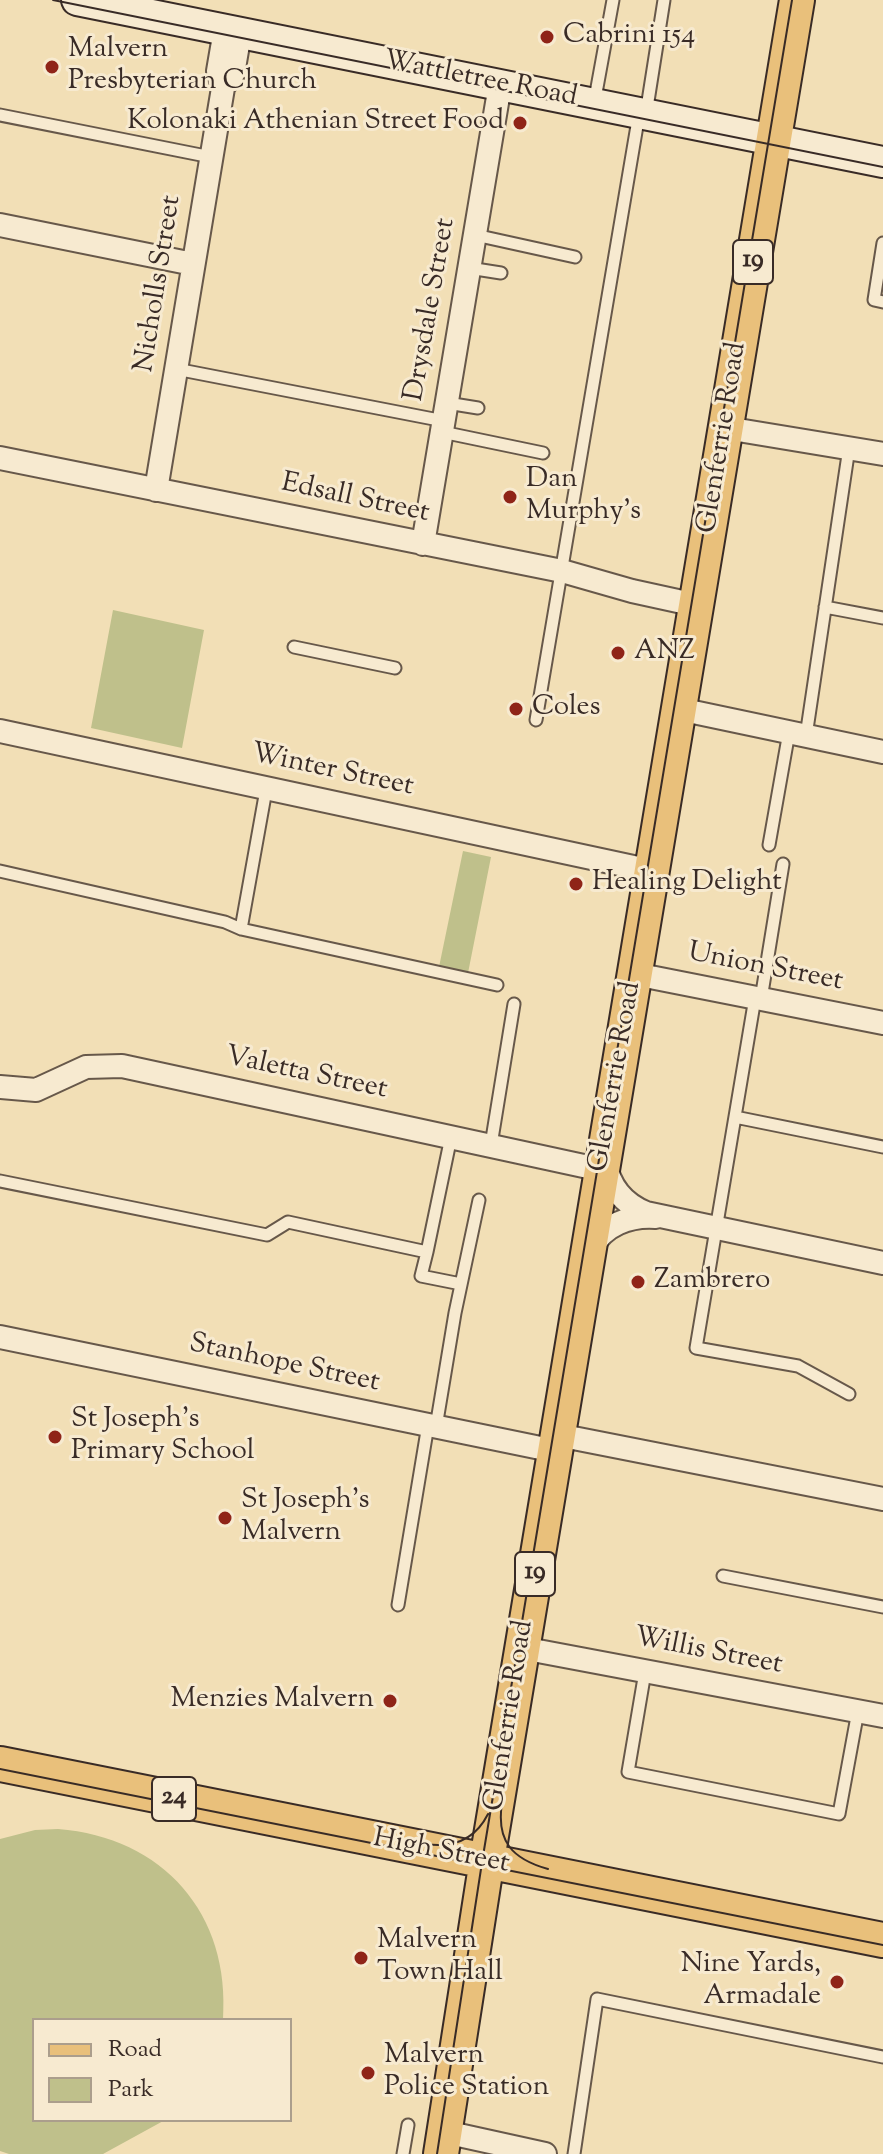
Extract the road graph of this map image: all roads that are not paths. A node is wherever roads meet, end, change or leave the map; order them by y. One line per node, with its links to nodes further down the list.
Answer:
1 (613, 0): 7 (lane)
2 (664, 0): 8 (lane)
3 (797, 0): 10 (main road, Glenferrie Road / 19)
4 (105, 3): 5 (main road, Wattletree Road)
5 (232, 32): 6 (main road, Wattletree Road); 11 (street, Nicholls Street)
6 (500, 85): 7 (main road, Wattletree Road); 14 (street, Drysdale Street)
7 (594, 104): 8 (main road, Wattletree Road)
8 (642, 114): 10 (main road, Wattletree Road); 31 (lane)
9 (0, 115): 11 (lane)
10 (774, 140): 12 (main road, Wattletree Road); 24 (main road, Glenferrie Road / 19)
11 (211, 157): 17 (street, Nicholls Street)
12 (883, 162)
13 (0, 225): 17 (street)
14 (475, 235): 16 (lane); 18 (street, Drysdale Street)
15 (883, 243): 20 (lane)
16 (569, 256)
17 (193, 264): 21 (street, Nicholls Street)
18 (469, 268): 19 (lane); 23 (street, Drysdale Street)
19 (501, 273)
20 (883, 302)
21 (176, 369): 23 (lane); 29 (street, Nicholls Street)
22 (478, 408): 23 (lane)
23 (444, 419): 26 (lane); 30 (street, Drysdale Street)
24 (726, 428): 25 (street); 32 (main road, Glenferrie Road / 19)
25 (849, 448): 27 (street); 33 (lane)
26 (537, 452)
27 (883, 454)
28 (0, 458): 29 (street, Edsall Street)
29 (156, 490): 30 (street, Edsall Street)
30 (423, 544): 31 (street, Edsall Street)
31 (562, 571): 32 (street, Edsall Street); 38 (lane)
32 (696, 605): 37 (main road, Glenferrie Road / 19)
33 (825, 607): 34 (lane); 40 (lane)
34 (883, 618)
35 (294, 647): 36 (lane)
36 (395, 668)
37 (679, 709): 40 (street); 46 (main road, Glenferrie Road / 19)
38 (536, 720)
39 (0, 731): 42 (street, Winter Street)
40 (797, 734): 41 (street); 43 (lane)
41 (883, 752)
42 (266, 790): 46 (street, Winter Street); 47 (lane)
43 (769, 845)
44 (783, 864): 50 (lane)
45 (0, 871): 47 (lane)
46 (652, 871): 48 (main road, Glenferrie Road / 19)
47 (241, 929): 49 (lane)
48 (635, 974): 50 (street, Union Street); 58 (main road, Glenferrie Road / 19)
49 (497, 985)
50 (758, 998): 52 (street, Union Street); 54 (lane)
51 (514, 1004): 56 (lane)
52 (883, 1023)
53 (0, 1087): 55 (street, Valetta Street)
54 (735, 1117): 57 (lane); 62 (lane)
55 (451, 1136): 56 (street, Valetta Street); 63 (lane)
56 (491, 1145): 58 (street, Valetta Street)
57 (883, 1147)
58 (604, 1160): 61 (street); 64 (main road, Glenferrie Road / 19)
59 (0, 1181): 63 (lane)
60 (479, 1200): 66 (lane)
61 (661, 1217): 62 (street); 64 (street)
62 (716, 1228): 65 (street); 68 (lane)
63 (427, 1252): 66 (lane)
64 (588, 1256): 70 (main road, Glenferrie Road / 19)
65 (883, 1263)
66 (461, 1284): 69 (lane)
67 (0, 1337): 69 (street, Stanhope Street)
68 (849, 1394)
69 (432, 1426): 70 (street, Stanhope Street); 73 (lane)
70 (557, 1443): 71 (street, Stanhope Street); 75 (main road, Glenferrie Road / 19)
71 (883, 1499)
72 (723, 1576): 74 (lane)
73 (398, 1605)
74 (883, 1607)
75 (522, 1648): 76 (street, Willis Street); 80 (main road, Glenferrie Road / 19)
76 (645, 1672): 77 (street, Willis Street); 77 (lane)
77 (858, 1711): 78 (street, Willis Street)
78 (883, 1716)
79 (0, 1764): 80 (main road, High Street / 24)
80 (487, 1862): 81 (main road, High Street / 24); 84 (main road, Glenferrie Road / 19)
81 (883, 1940)
82 (883, 2057): 87 (lane)
83 (408, 2125): 85 (lane)
84 (443, 2143): 86 (street)
85 (403, 2154)
86 (545, 2154)
87 (574, 2154)

